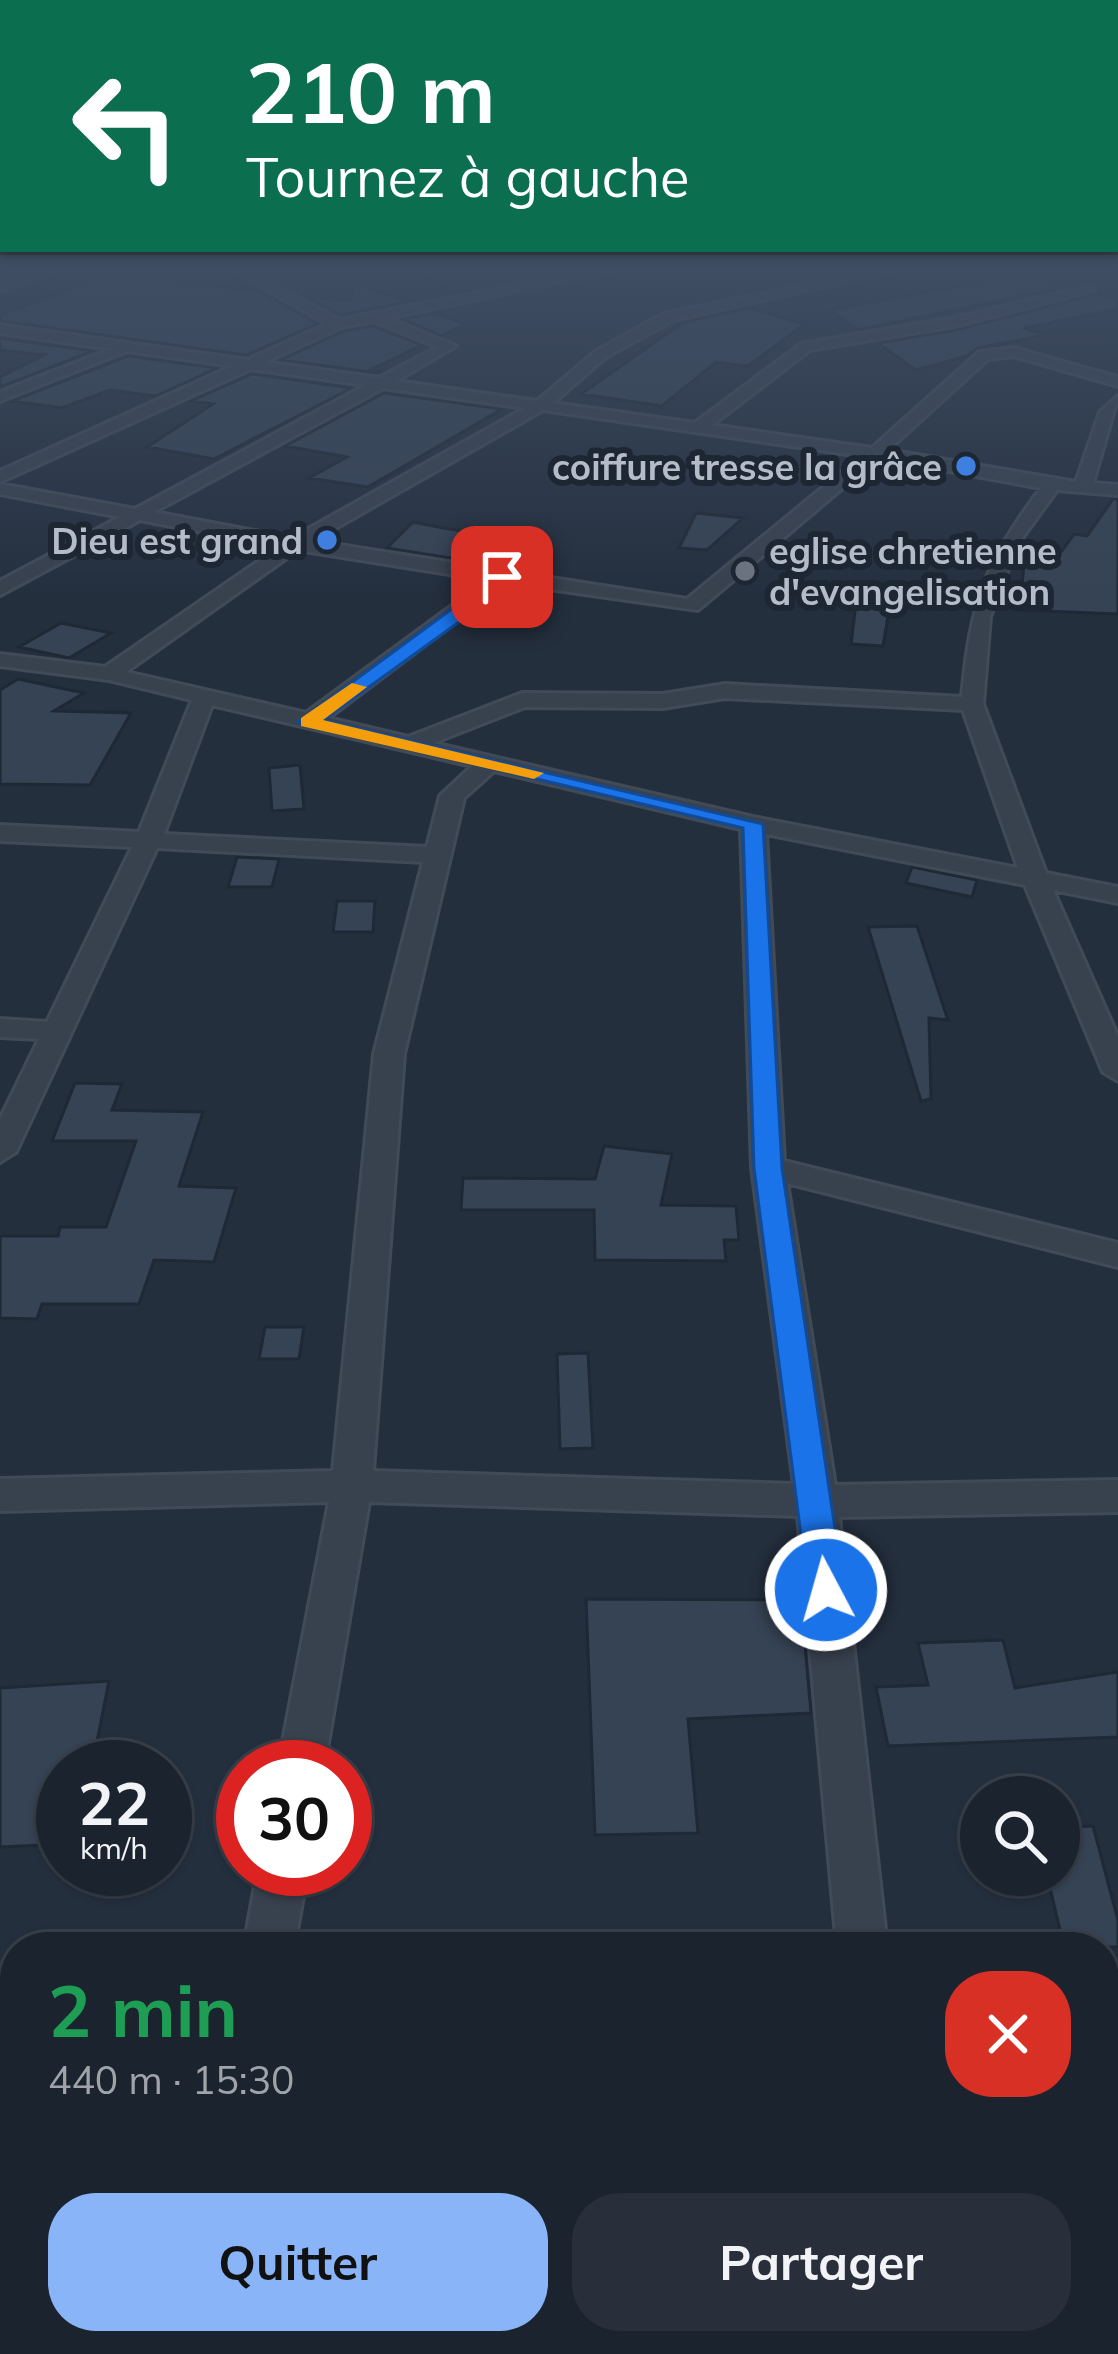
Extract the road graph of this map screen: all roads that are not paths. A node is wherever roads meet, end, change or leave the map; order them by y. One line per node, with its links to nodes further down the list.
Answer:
1 (54, 376): 9 (street)
2 (225, 376): 14 (street)
3 (343, 376): 8 (street)
4 (400, 376): 8 (street)
5 (575, 376): 11 (street)
6 (766, 376): 12 (street)
7 (961, 376): 13 (street)
8 (390, 382): 11 (street); 19 (street)
9 (0, 397)
10 (1118, 400): 15 (street)
11 (540, 406): 12 (street); 20 (street)
12 (697, 429): 13 (street)
13 (875, 453): 16 (street); 21 (street)
14 (0, 478)
15 (1084, 484): 16 (street); 18 (street)
16 (1052, 485): 27 (street)
17 (0, 489): 19 (street)
18 (1118, 490)
19 (136, 515): 20 (street); 22 (street)
20 (295, 544): 21 (street); 24 (street)
21 (502, 577): 28 (street)
22 (0, 589)
23 (8, 662): 24 (street); 25 (street)
24 (109, 674): 26 (street)
25 (0, 685)
26 (203, 699): 28 (street); 33 (street)
27 (972, 704): 29 (street); 35 (street)
28 (308, 722): 29 (street)
29 (407, 745): 30 (street)
30 (489, 763): 31 (street); 34 (street)
31 (753, 824): 35 (street); 41 (street)
32 (0, 833): 33 (street)
33 (150, 836): 34 (street); 38 (street)
34 (437, 855): 43 (street)
35 (1034, 876): 36 (street); 39 (street)
36 (1118, 895)
37 (0, 1028): 38 (street)
38 (54, 1031): 40 (street)
39 (1118, 1072)
40 (0, 1152)
41 (768, 1168): 42 (street); 46 (street)
42 (1118, 1255)
43 (352, 1486): 44 (street); 46 (street); 47 (street)
44 (0, 1496)
45 (1118, 1496): 46 (street)
46 (817, 1501): 50 (street)
47 (307, 1740)
48 (278, 1896): 49 (street)
49 (272, 1932)
50 (860, 1932)

